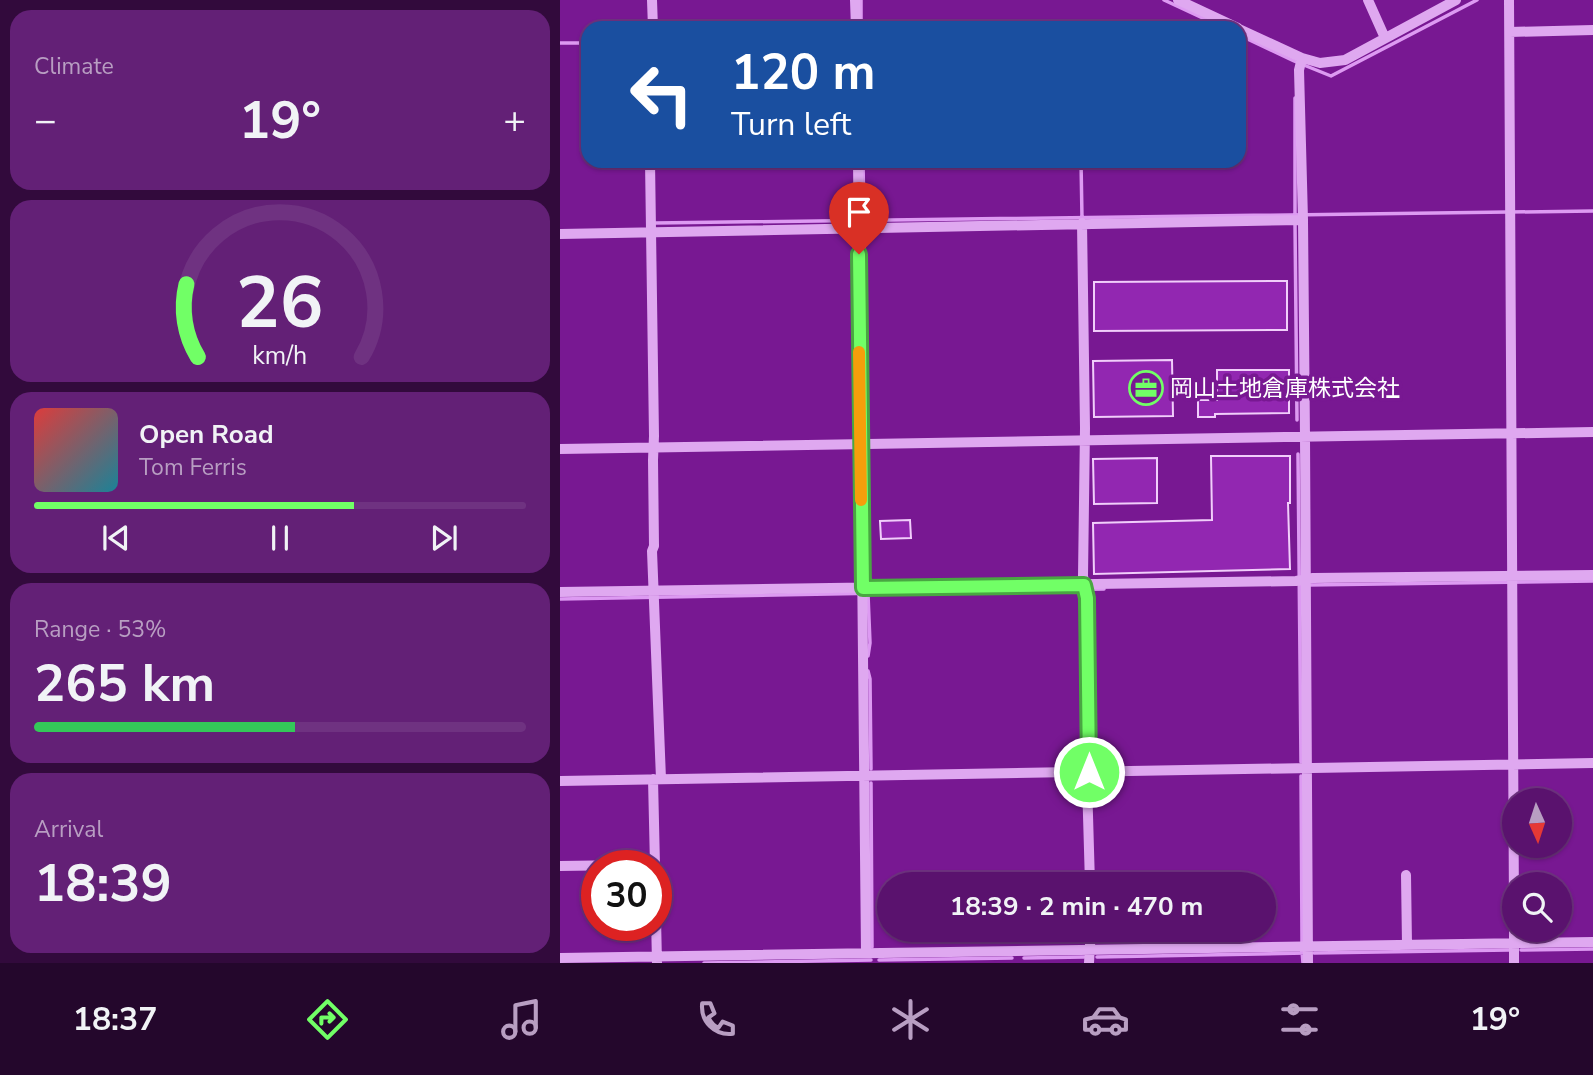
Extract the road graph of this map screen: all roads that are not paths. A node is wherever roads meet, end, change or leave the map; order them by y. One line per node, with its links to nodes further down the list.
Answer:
1 (652, 0): 7 (street)
2 (855, 0): 8 (street)
3 (1178, 0): 9 (street)
4 (1368, 0): 13 (street)
5 (1456, 0): 13 (street)
6 (1509, 0): 12 (street)
7 (653, 21)
8 (856, 21)
9 (1223, 21)
10 (1593, 30): 12 (street)
11 (1246, 32): 14 (street)
12 (1510, 32): 23 (street)
13 (1385, 38): 14 (street)
14 (1301, 63): 17 (street)
15 (650, 168): 20 (street)
16 (858, 168): 19 (street)
17 (1300, 217): 18 (street); 24 (street)
18 (1082, 223): 19 (street); 25 (street)
19 (861, 225): 20 (street); 26 (street)
20 (651, 232): 21 (street); 27 (street)
21 (560, 234)
22 (1593, 432): 23 (street)
23 (1510, 434): 24 (street); 30 (street)
24 (1305, 437): 25 (street); 31 (street)
25 (1084, 440): 26 (street); 32 (street)
26 (860, 444): 27 (street); 33 (street)
27 (654, 447): 28 (street); 35 (street)
28 (560, 449)
29 (1593, 575): 30 (street)
30 (1513, 580): 31 (street); 37 (street)
31 (1303, 582): 32 (street); 38 (street)
32 (1085, 588): 33 (street); 39 (street)
33 (865, 590): 35 (street); 40 (street)
34 (560, 592): 35 (street)
35 (653, 595): 41 (street)
36 (1593, 763): 37 (street)
37 (1512, 765): 38 (street); 47 (street)
38 (1308, 768): 39 (street); 54 (street)
39 (1089, 772): 40 (street); 46 (street)
40 (864, 776): 41 (street); 56 (street)
41 (657, 779): 42 (street); 43 (street)
42 (560, 781)
43 (655, 850)
44 (560, 866): 45 (street)
45 (581, 866)
46 (1090, 872)
47 (1513, 872)
48 (1406, 875): 53 (street)
49 (657, 941): 59 (street)
50 (1090, 942): 55 (street)
51 (1593, 942): 52 (street)
52 (1514, 943): 53 (street); 62 (street)
53 (1407, 945): 54 (street)
54 (1308, 946): 55 (street); 61 (street)
55 (1090, 951): 57 (street); 60 (street)
56 (871, 956): 57 (street); 59 (street)
57 (1019, 957)
58 (560, 958): 59 (street)
59 (657, 960)
60 (1089, 963)
61 (1308, 963)
62 (1514, 963)

